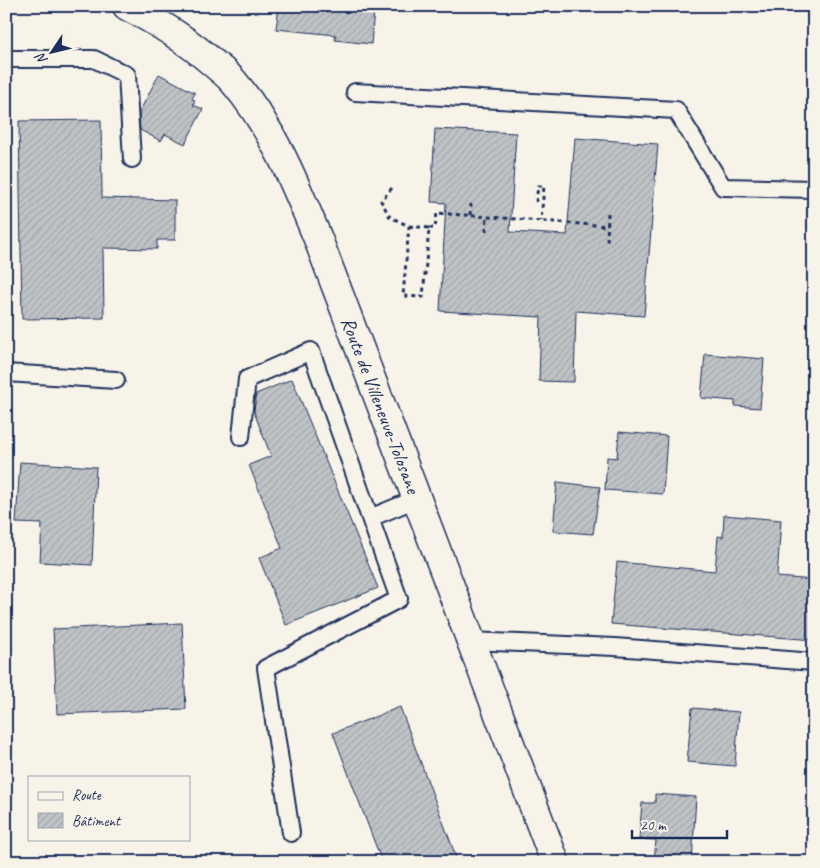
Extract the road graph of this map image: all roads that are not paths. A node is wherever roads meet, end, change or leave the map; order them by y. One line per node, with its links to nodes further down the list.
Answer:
1 (127, 6): 9 (street, Route de Villeneuve-Tolosane)
2 (6, 59): 4 (lane)
3 (355, 92): 5 (lane)
4 (132, 159)
5 (814, 189)
6 (6, 373): 7 (lane)
7 (116, 380)
8 (242, 437): 10 (lane)
9 (416, 499): 10 (lane); 11 (street, Route de Villeneuve-Tolosane)
10 (370, 518): 13 (lane)
11 (470, 640): 12 (lane); 14 (street, Route de Villeneuve-Tolosane)
12 (814, 662)
13 (291, 832)
14 (554, 862)

